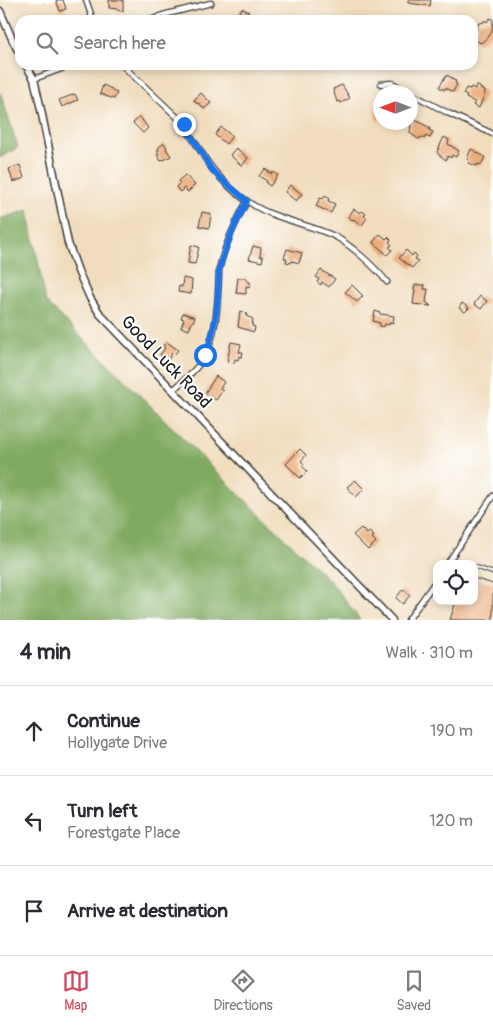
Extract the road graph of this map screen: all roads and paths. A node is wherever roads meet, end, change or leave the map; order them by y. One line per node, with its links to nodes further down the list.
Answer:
1 (86, 0): 4 (street)
2 (211, 3): 5 (street)
3 (0, 11): 6 (street)
4 (91, 15)
5 (167, 15)
6 (15, 45)
7 (29, 70): 10 (street, Good Luck Road)
8 (58, 70): 10 (street)
9 (127, 70): 15 (street)
10 (34, 79): 17 (street, Good Luck Road)
11 (381, 84): 12 (street)
12 (396, 85)
13 (418, 97): 14 (street)
14 (493, 134)
15 (247, 201): 16 (street); 17 (street)
16 (387, 282)
17 (173, 390): 23 (street, Good Luck Road)
18 (493, 496): 19 (street)
19 (450, 560)
20 (478, 569): 21 (lane)
21 (493, 574)
22 (433, 585): 24 (street)
23 (392, 620)
24 (408, 620)

